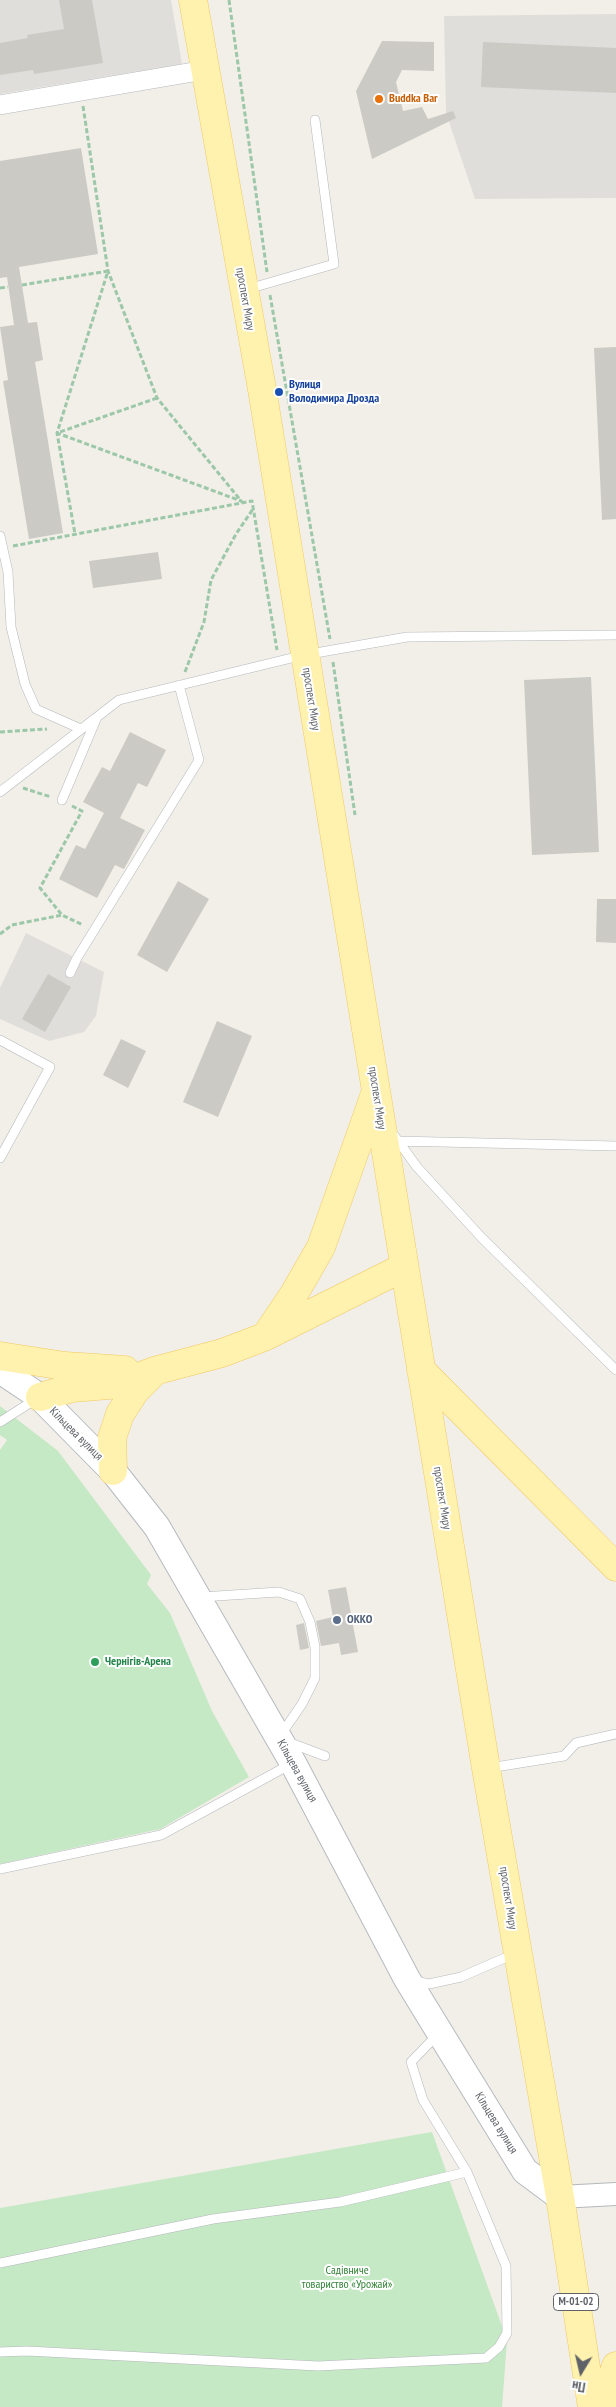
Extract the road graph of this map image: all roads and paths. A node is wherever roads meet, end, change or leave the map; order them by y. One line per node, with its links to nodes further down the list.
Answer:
1 (193, 0): 3 (main road, проспект Миру)
2 (229, 0): 10 (path)
3 (205, 70): 4 (street); 10 (main road, проспект Миру)
4 (81, 91): 5 (street); 7 (path)
5 (0, 105)
6 (315, 120): 10 (lane)
7 (108, 271): 8 (path); 12 (path); 13 (path)
8 (22, 285)
9 (8, 287): 11 (path)
10 (256, 287): 20 (path); 21 (main road, проспект Миру)
11 (0, 288)
12 (156, 398): 13 (path); 14 (path)
13 (57, 433): 14 (path); 16 (path)
14 (242, 502): 15 (path); 16 (path)
15 (253, 509): 21 (path); 22 (path)
16 (75, 534): 18 (path)
17 (0, 536): 18 (lane)
18 (2, 548): 24 (lane)
19 (616, 635): 20 (lane)
20 (332, 650): 21 (lane)
21 (292, 658): 22 (lane); 34 (main road, проспект Миру)
22 (179, 686): 23 (lane); 30 (lane)
23 (97, 716): 24 (lane); 28 (lane)
24 (81, 729): 25 (path); 26 (lane)
25 (0, 732)
26 (11, 784): 27 (lane); 28 (path)
27 (0, 792)
28 (62, 800): 29 (path)
29 (62, 915): 30 (path); 31 (path)
30 (95, 931): 32 (lane)
31 (0, 934)
32 (70, 973)
33 (0, 1040): 37 (lane)
34 (376, 1091): 35 (lane); 38 (main road, проспект Миру); 39 (main road)
35 (396, 1141): 36 (lane); 43 (lane)
36 (616, 1146)
37 (0, 1158)
38 (404, 1267): 39 (main road); 42 (main road, проспект Миру)
39 (264, 1337): 44 (main road)
40 (0, 1356): 44 (main road)
41 (0, 1370): 45 (main road, Кільцева вулиця)
42 (421, 1370): 48 (main road); 54 (main road, проспект Миру)
43 (616, 1370)
44 (154, 1372): 45 (main road); 47 (main road)
45 (40, 1397): 46 (lane); 47 (main road, Кільцева вулиця)
46 (0, 1422)
47 (113, 1470): 49 (main road, Кільцева вулиця)
48 (616, 1567)
49 (200, 1597): 51 (main road, Кільцева вулиця); 51 (lane)
50 (616, 1734): 54 (lane)
51 (278, 1738): 52 (lane); 53 (main road, Кільцева вулиця)
52 (325, 1756)
53 (293, 1763): 55 (lane); 57 (main road, Кільцева вулиця)
54 (486, 1768): 56 (main road, проспект Миру)
55 (0, 1870)
56 (517, 1952): 57 (lane); 61 (main road, проспект Миру)
57 (408, 1979): 58 (main road, Кільцева вулиця)
58 (440, 2033): 59 (lane); 61 (main road, Кільцева вулиця)
59 (467, 2172): 62 (lane); 63 (lane)
60 (616, 2194): 61 (street)
61 (560, 2197): 65 (main road, М-01-02)
62 (0, 2263)
63 (0, 2352)
64 (616, 2366): 66 (main road)
65 (592, 2407)
66 (602, 2407)

